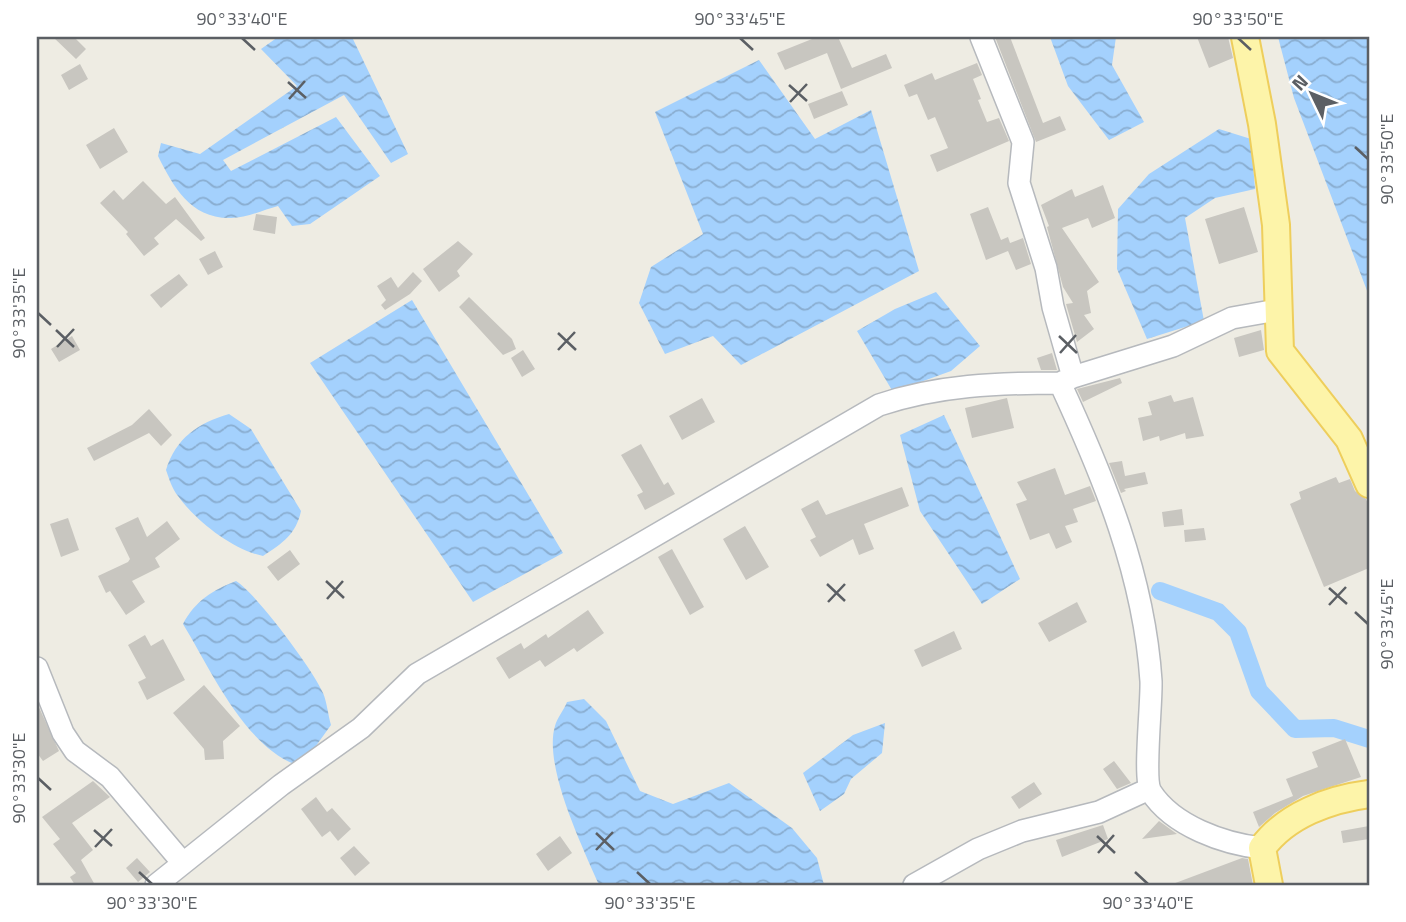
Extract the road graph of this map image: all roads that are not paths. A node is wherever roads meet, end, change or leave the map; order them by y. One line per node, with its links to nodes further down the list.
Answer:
1 (981, 37): 4 (street)
2 (1245, 37): 3 (main road)
3 (1277, 310): 4 (street); 5 (main road)
4 (1066, 380): 7 (street); 10 (street)
5 (1369, 484)
6 (37, 668): 10 (street)
7 (1149, 789): 9 (street); 12 (street)
8 (1369, 794): 9 (main road)
9 (1262, 848): 13 (main road)
10 (182, 862): 11 (street)
11 (156, 885)
12 (914, 885)
13 (1269, 885)

